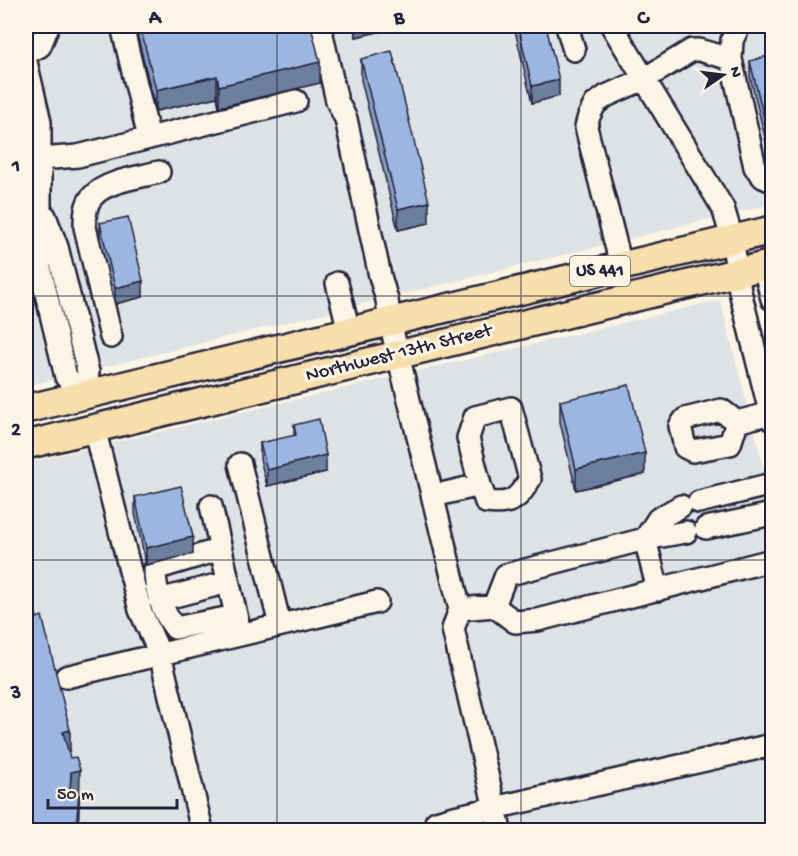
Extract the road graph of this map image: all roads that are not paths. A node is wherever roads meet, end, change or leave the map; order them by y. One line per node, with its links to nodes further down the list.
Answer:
1 (48, 26): 8 (street)
2 (122, 26): 13 (street)
3 (320, 26): 24 (street)
4 (567, 26): 7 (street)
5 (612, 26): 11 (street)
6 (739, 26): 9 (street)
7 (574, 50)
8 (26, 53)
9 (731, 59): 11 (street); 16 (street)
10 (26, 62): 14 (street)
11 (644, 79): 18 (street); 19 (street)
12 (296, 101): 13 (street)
13 (149, 138): 14 (street)
14 (40, 159): 28 (street)
15 (159, 172): 26 (street)
16 (772, 181)
17 (772, 230): 18 (main road, Northwest 13th Street / US 441)
18 (732, 238): 19 (main road, Northwest 13th Street / US 441); 21 (street)
19 (621, 265): 24 (main road, Northwest 13th Street / US 441)
20 (768, 266): 21 (main road, Northwest 13th Street / US 441); 23 (street)
21 (737, 273): 27 (main road, Northwest 13th Street / US 441); 30 (street)
22 (337, 283): 25 (street)
23 (772, 299)
24 (390, 322): 25 (main road, Northwest 13th Street / US 441); 27 (street)
25 (349, 331): 28 (main road, Northwest 13th Street / US 441)
26 (111, 337)
27 (398, 354): 32 (main road, Northwest 13th Street / US 441); 37 (street)
28 (85, 394): 29 (main road, Northwest 13th Street / US 441); 32 (main road)
29 (26, 409)
30 (772, 416): 31 (street)
31 (738, 422)
32 (94, 428): 33 (main road, Northwest 13th Street / US 441); 51 (street)
33 (26, 445)
34 (240, 464): 50 (street)
35 (772, 484): 40 (street)
36 (480, 485): 37 (street)
37 (432, 496): 48 (street)
38 (212, 506): 41 (street)
39 (772, 514): 40 (street)
40 (645, 539): 44 (street); 47 (street)
41 (221, 549): 43 (street); 45 (street)
42 (772, 560): 44 (street)
43 (228, 582): 45 (street); 49 (street)
44 (658, 590): 47 (street)
45 (159, 600): 49 (street)
46 (377, 602): 50 (street)
47 (494, 606): 48 (street)
48 (460, 609): 54 (street)
49 (238, 625): 50 (street); 51 (street)
50 (280, 625)
51 (160, 654): 52 (street); 55 (street)
52 (66, 677)
53 (772, 745): 54 (street)
54 (495, 808): 56 (street); 57 (street)
55 (202, 831)
56 (437, 831)
57 (500, 831)

